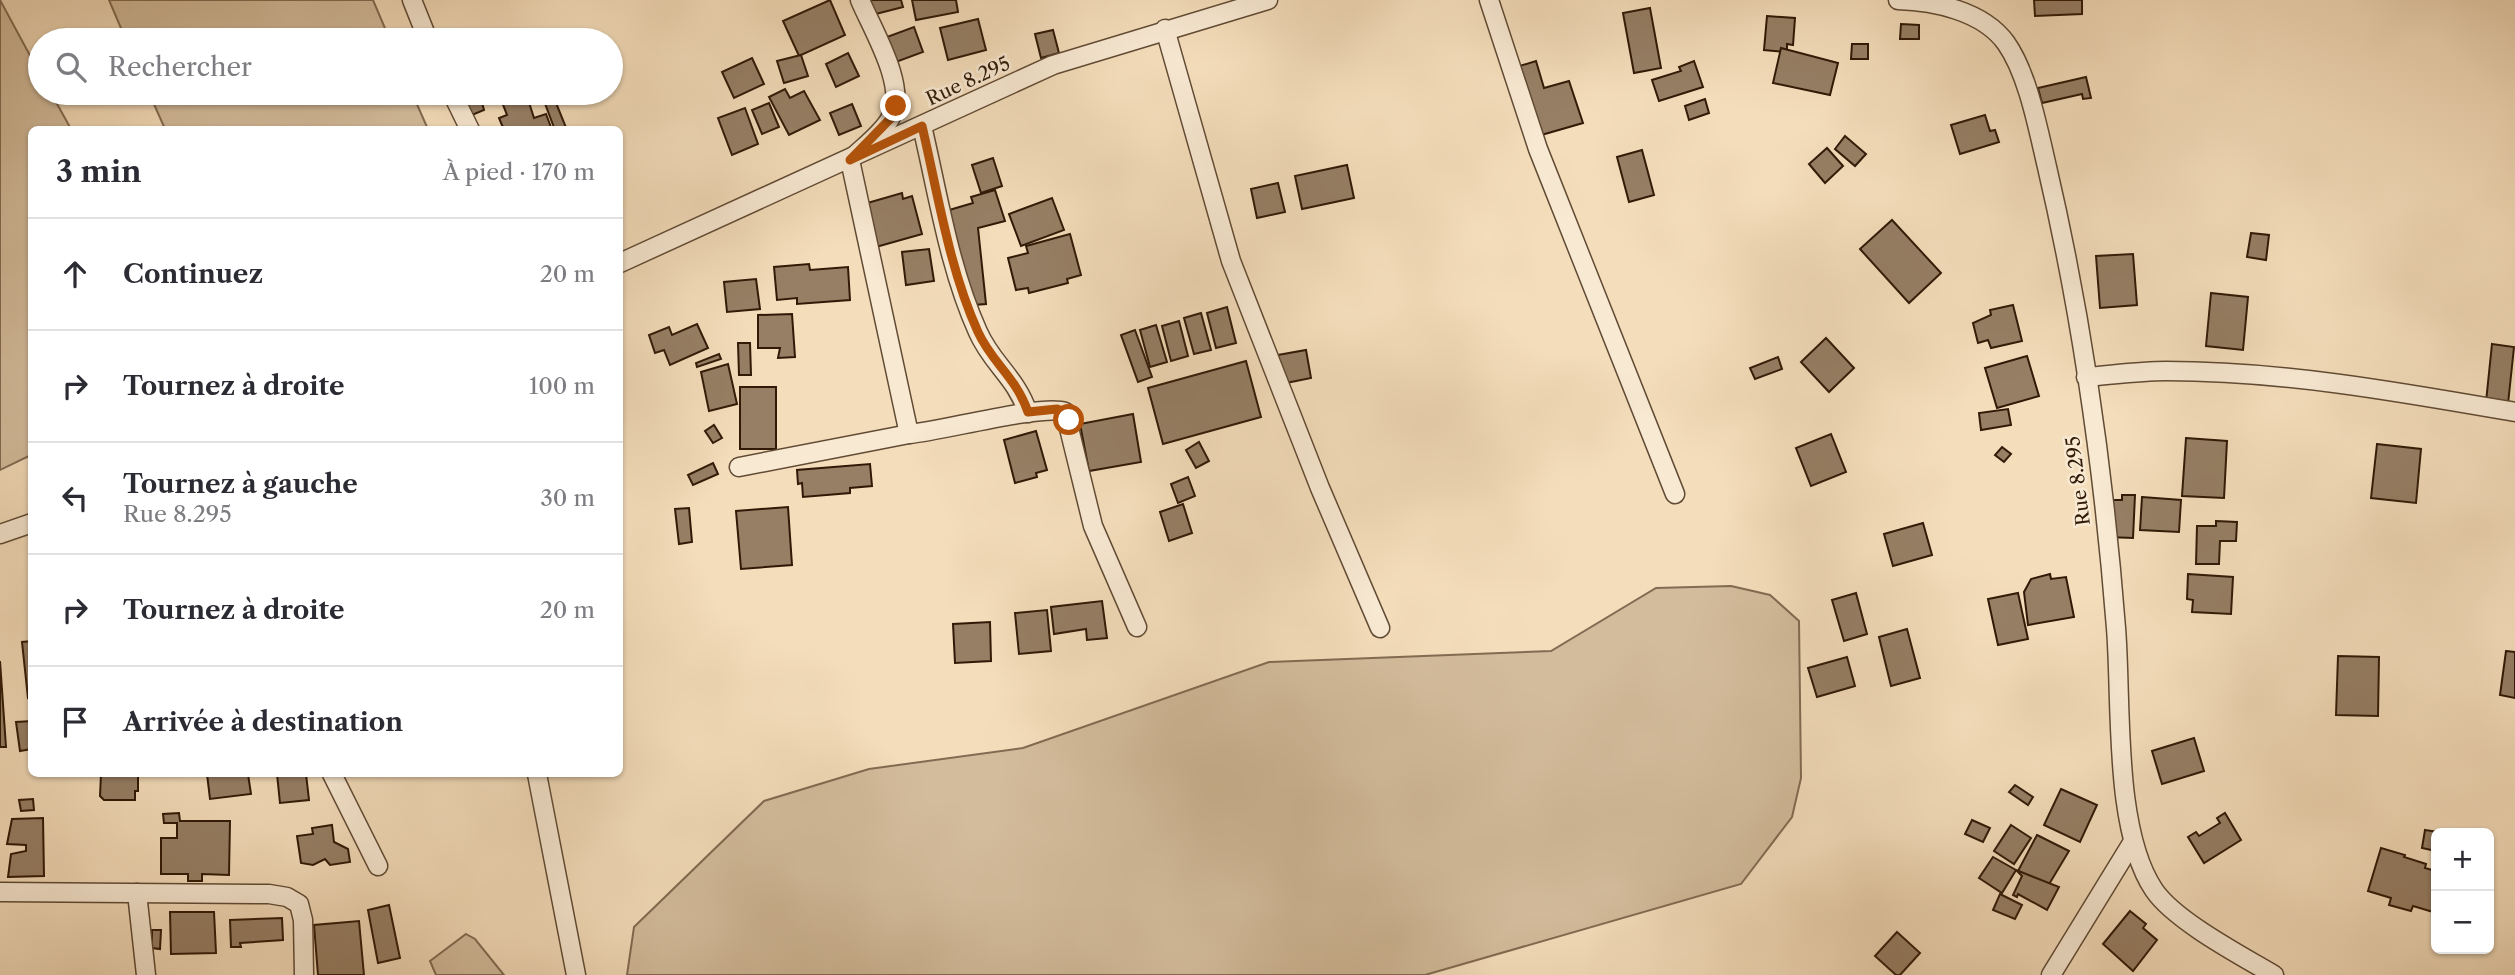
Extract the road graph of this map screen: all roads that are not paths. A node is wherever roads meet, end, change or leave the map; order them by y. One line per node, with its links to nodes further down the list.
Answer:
1 (412, 0): 7 (street)
2 (860, 0): 12 (street)
3 (1268, 0): 8 (street, Rue 8.295)
4 (1489, 0): 19 (street)
5 (1898, 0): 6 (street, Rue 8.295)
6 (1904, 0): 14 (street, Rue 8.295)
7 (423, 28)
8 (1165, 29): 11 (street, Rue 8.295); 23 (street)
9 (458, 105): 10 (street)
10 (468, 126)
11 (922, 126): 12 (street, Rue 8.295); 15 (street)
12 (850, 160): 13 (street, Rue 8.295); 17 (street)
13 (623, 262)
14 (2086, 377): 16 (street); 26 (street, Rue 8.295)
15 (1028, 412): 17 (street); 22 (street)
16 (2515, 412)
17 (909, 434): 18 (street)
18 (739, 467)
19 (1675, 494)
20 (28, 524): 21 (street)
21 (0, 534)
22 (1137, 627)
23 (1380, 628)
24 (334, 777): 27 (street)
25 (538, 777): 32 (street)
26 (2132, 842): 33 (street); 34 (street, Rue 8.295)
27 (378, 866)
28 (0, 892): 29 (street)
29 (137, 893): 30 (street); 31 (street)
30 (146, 975)
31 (304, 975)
32 (576, 975)
33 (2051, 975)
34 (2274, 975)

